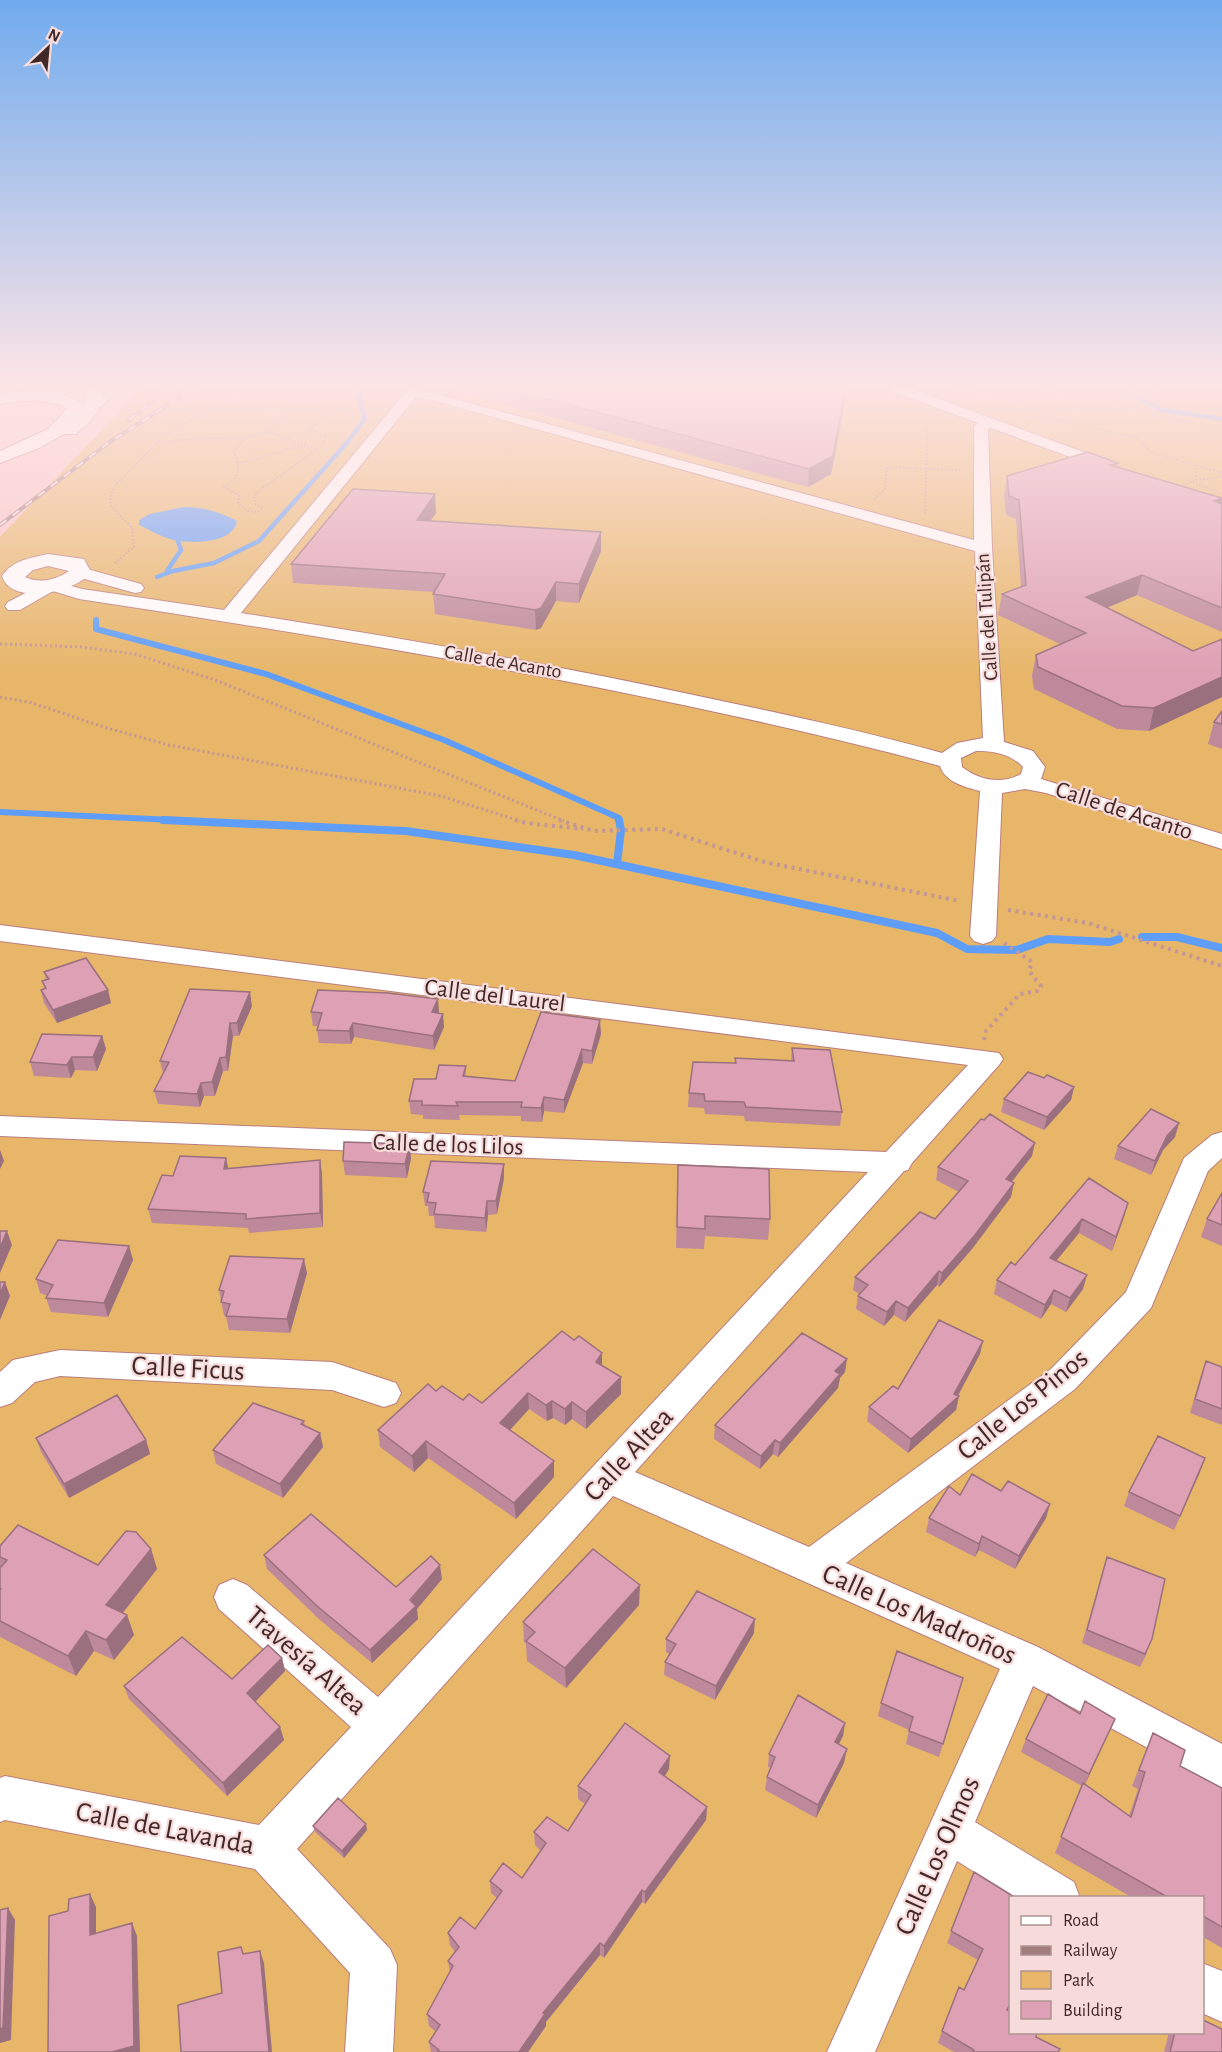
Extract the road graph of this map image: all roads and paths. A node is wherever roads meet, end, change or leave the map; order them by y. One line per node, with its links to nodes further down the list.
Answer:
1 (117, 484): 17 (path)
2 (228, 484): 3 (path)
3 (266, 484)
4 (338, 484): 22 (street)
5 (750, 484): 16 (street)
6 (885, 484): 14 (path)
7 (926, 484): 15 (path)
8 (981, 484): 16 (street, Calle del Tulipán)
9 (1158, 484): 12 (street)
10 (1186, 484): 12 (path)
11 (1200, 484): 13 (path)
12 (1172, 489)
13 (1222, 494)
14 (871, 502)
15 (925, 515)
16 (982, 548): 26 (street, Calle del Tulipán)
17 (107, 570)
18 (80, 572): 19 (street); 20 (street); 22 (street, Calle de Acanto)
19 (13, 573): 20 (street); 21 (street)
20 (51, 585): 21 (street); 22 (street, Calle de Acanto)
21 (14, 606): 23 (street)
22 (234, 611): 27 (street, Calle de Acanto)
23 (0, 621)
24 (0, 644): 31 (path)
25 (0, 697): 31 (path)
26 (994, 745): 27 (street); 28 (street)
27 (955, 756): 29 (street)
28 (1030, 774): 29 (street); 30 (street, Calle de Acanto); 32 (street, Calle de Acanto)
29 (991, 786): 33 (street)
30 (1222, 826)
31 (594, 831): 33 (path)
32 (1222, 843)
33 (984, 906): 35 (street); 36 (path)
34 (0, 933): 37 (street, Calle del Laurel)
35 (983, 936): 37 (path)
36 (1222, 966)
37 (989, 1059): 40 (street, Calle Altea)
38 (0, 1126): 40 (street, Calle de los Lilos)
39 (1222, 1142): 44 (street, Calle Los Pinos)
40 (897, 1163): 43 (street, Calle Altea)
41 (384, 1393): 42 (street, Calle Ficus)
42 (0, 1394)
43 (609, 1477): 44 (street, Calle Los Madroños); 47 (street, Calle Altea)
44 (811, 1568): 46 (street, Calle Los Madroños)
45 (233, 1597): 47 (street, Travesía Altea)
46 (1024, 1660): 48 (street, Calle Los Madroños); 50 (street, Calle Los Olmos)
47 (379, 1725): 51 (street, Calle Altea)
48 (1222, 1764)
49 (0, 1800): 51 (street, Calle de Lavanda)
50 (949, 1831): 52 (street); 56 (street, Calle Los Olmos)
51 (267, 1849): 55 (street, Calle de Lavanda)
52 (1055, 1896)
53 (1204, 1987): 54 (street)
54 (1222, 1998)
55 (369, 2052)
56 (851, 2052)

